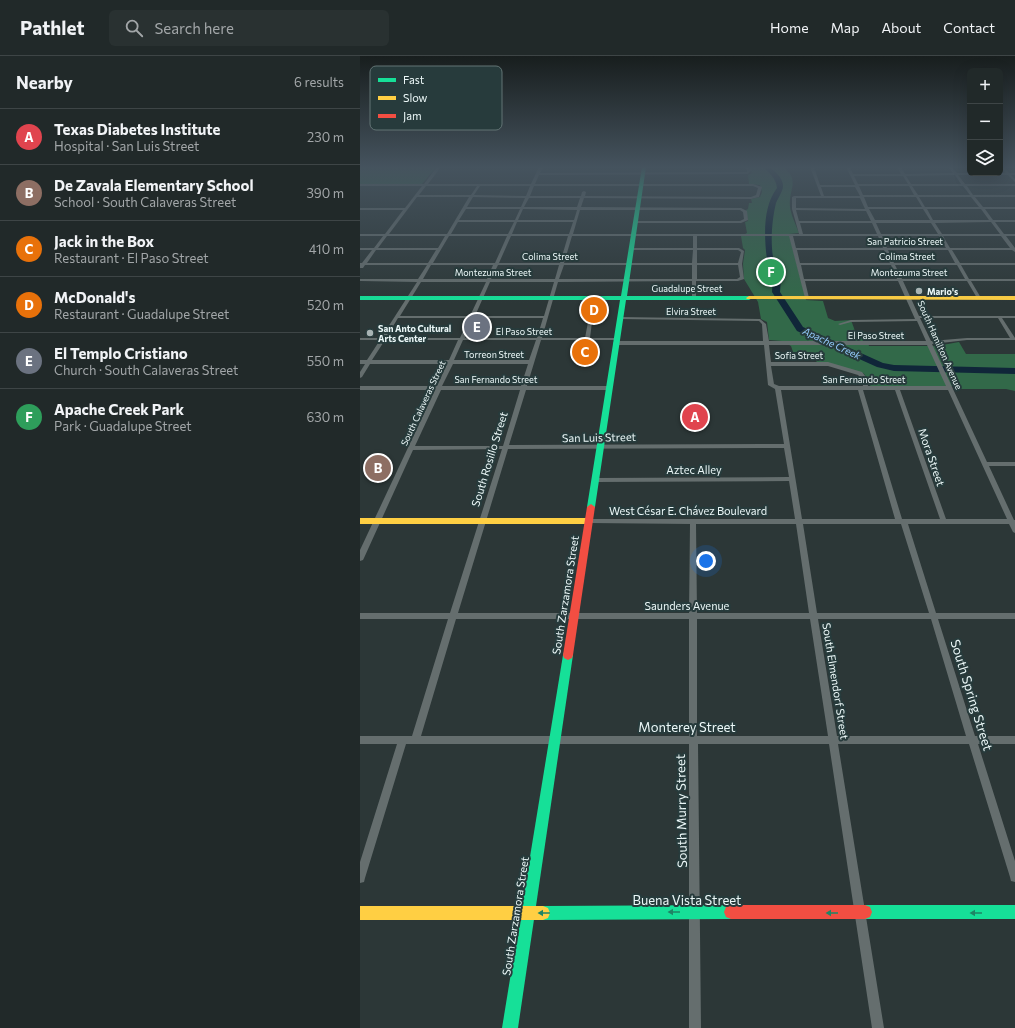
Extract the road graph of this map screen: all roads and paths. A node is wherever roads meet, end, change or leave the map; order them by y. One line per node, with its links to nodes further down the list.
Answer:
1 (404, 212): 21 (street)
2 (461, 212): 11 (street)
3 (520, 212): 12 (street, South Calaveras Street)
4 (578, 212): 13 (street, South Rosillo Street)
5 (636, 212): 17 (main road, South Zarzamora Street)
6 (744, 212): 17 (street)
7 (795, 212): 18 (street)
8 (870, 212): 19 (street, South Hamilton Avenue)
9 (928, 212): 14 (street)
10 (985, 212): 15 (street)
11 (456, 221): 12 (street); 22 (street)
12 (516, 221): 13 (street); 23 (street, South Calaveras Street)
13 (575, 221): 24 (street, South Rosillo Street)
14 (933, 221): 15 (street); 19 (street); 30 (street)
15 (992, 221): 16 (street); 31 (street)
16 (1015, 221)
17 (635, 222): 25 (main road, South Zarzamora Street)
18 (798, 222): 19 (street); 28 (street)
19 (874, 222): 29 (street, South Hamilton Avenue)
20 (360, 235): 21 (street)
21 (386, 235): 22 (street); 34 (street)
22 (448, 235): 23 (street); 35 (street)
23 (509, 235): 24 (street); 44 (street, South Calaveras Street)
24 (571, 235): 25 (street); 45 (street, South Rosillo Street)
25 (633, 235): 26 (street); 36 (main road, South Zarzamora Street)
26 (695, 235): 27 (street); 37 (street)
27 (791, 235): 28 (street); 38 (street)
28 (801, 235): 29 (street)
29 (880, 235): 30 (street); 39 (street, South Hamilton Avenue)
30 (941, 235): 31 (street); 40 (street)
31 (1002, 235): 32 (street); 41 (street)
32 (1015, 235)
33 (360, 249): 34 (street)
34 (375, 249): 35 (street); 42 (street)
35 (439, 249): 43 (street)
36 (631, 249): 37 (street); 46 (main road, South Zarzamora Street)
37 (695, 249): 47 (street); 48 (street)
38 (795, 249): 39 (street, San Patricio Street); 49 (street)
39 (886, 249): 40 (street, San Patricio Street); 50 (street, South Hamilton Avenue)
40 (950, 249): 41 (street, San Patricio Street); 51 (street)
41 (1014, 249)
42 (362, 264): 43 (street, Colima Street); 53 (street)
43 (430, 264): 44 (street, Colima Street); 55 (street)
44 (496, 264): 45 (street, Colima Street); 56 (street, South Calaveras Street)
45 (562, 264): 46 (street, Colima Street); 57 (street, South Rosillo Street)
46 (628, 264): 47 (street, Colima Street); 58 (main road, South Zarzamora Street)
47 (694, 264): 48 (street, Colima Street); 59 (street)
48 (740, 264): 59 (street, Montezuma Street)
49 (799, 264): 50 (street, Colima Street); 60 (street)
50 (893, 264): 51 (street, Colima Street); 61 (street, South Hamilton Avenue)
51 (959, 264): 52 (street, Colima Street); 62 (street)
52 (1015, 264)
53 (360, 268)
54 (360, 280): 55 (street, Montezuma Street)
55 (419, 280): 56 (street, Montezuma Street); 65 (street)
56 (488, 280): 57 (street, Montezuma Street); 66 (street, South Calaveras Street)
57 (556, 280): 58 (street, Montezuma Street); 67 (street, South Rosillo Street)
58 (626, 280): 59 (street, Montezuma Street); 68 (main road, South Zarzamora Street)
59 (695, 280): 69 (street)
60 (803, 280): 61 (street, Montezuma Street); 70 (street)
61 (900, 280): 62 (street, Montezuma Street); 71 (street, South Hamilton Avenue)
62 (968, 280): 63 (street, Montezuma Street); 72 (street)
63 (1015, 280)
64 (360, 298): 65 (main road, Guadalupe Street)
65 (408, 298): 66 (main road, Guadalupe Street); 74 (street)
66 (480, 298): 67 (main road, Guadalupe Street); 75 (street, South Calaveras Street)
67 (551, 298): 68 (main road, Guadalupe Street); 76 (street, South Rosillo Street)
68 (623, 298): 69 (main road, Guadalupe Street); 79 (main road, South Zarzamora Street)
69 (694, 298): 70 (main road, Guadalupe Street)
70 (803, 298): 71 (main road, Guadalupe Street)
71 (908, 298): 72 (main road, Guadalupe Street); 80 (street, South Hamilton Avenue)
72 (979, 298): 73 (main road, Guadalupe Street)
73 (1015, 298)
74 (396, 317): 75 (street); 85 (street)
75 (471, 317): 76 (street); 86 (street, South Calaveras Street)
76 (545, 317): 87 (street, South Rosillo Street)
77 (999, 317): 78 (street); 80 (street); 89 (street)
78 (1015, 317)
79 (620, 318): 81 (street, Elvira Street); 90 (main road, South Zarzamora Street)
80 (918, 319): 83 (street); 92 (street, South Hamilton Avenue)
81 (762, 321): 91 (street, South Elmendorf Street)
82 (590, 322): 88 (street)
83 (840, 324)
84 (360, 339): 85 (street, El Paso Street)
85 (383, 339): 86 (street, El Paso Street); 94 (street)
86 (461, 339): 87 (street, El Paso Street); 95 (street, South Calaveras Street)
87 (539, 339): 88 (street, El Paso Street); 96 (street, South Rosillo Street)
88 (587, 339): 90 (street, El Paso Street)
89 (1014, 339): 92 (street, El Paso Street)
90 (616, 341): 91 (street, El Paso Street); 103 (main road, South Zarzamora Street)
91 (766, 343): 92 (street, El Paso Street); 97 (street, South Elmendorf Street)
92 (929, 343): 99 (street, South Hamilton Avenue)
93 (360, 362): 94 (street, Torreon Street)
94 (368, 362): 95 (street, Torreon Street); 98 (street)
95 (450, 362): 96 (street, Torreon Street); 101 (street, South Calaveras Street)
96 (532, 362): 102 (street, South Rosillo Street)
97 (768, 364): 104 (street, South Elmendorf Street); 105 (street, Sofia Street)
98 (360, 376)
99 (948, 386): 106 (street, San Fernando Street); 111 (street, South Hamilton Avenue)
100 (360, 388): 101 (street, San Fernando Street)
101 (438, 388): 102 (street, San Fernando Street); 109 (street, South Calaveras Street)
102 (523, 388): 103 (street, San Fernando Street); 110 (street, South Rosillo Street)
103 (609, 388): 107 (main road, South Zarzamora Street)
104 (778, 388): 105 (street, San Fernando Street); 108 (street, South Elmendorf Street)
105 (863, 388): 106 (street, San Fernando Street); 121 (street, South Spring Street)
106 (897, 388): 122 (street, Mora Street)
107 (600, 446): 108 (street, San Luis Street); 110 (street, San Luis Street); 114 (main road, South Zarzamora Street)
108 (787, 446): 113 (street, South Elmendorf Street)
109 (410, 448): 110 (street, San Luis Street); 115 (street, South Calaveras Street)
110 (504, 448): 117 (street, South Rosillo Street)
111 (985, 464): 112 (street); 123 (street, South Hamilton Avenue)
112 (1015, 464)
113 (792, 479): 114 (street, Aztec Alley); 120 (street, South Elmendorf Street)
114 (595, 480): 118 (main road, South Zarzamora Street)
115 (377, 521): 116 (main road, West César E. Chávez Boulevard); 117 (main road, West César E. Chávez Boulevard); 125 (street, South Calaveras Street)
116 (360, 522)
117 (483, 522): 118 (main road, West César E. Chávez Boulevard); 127 (street, South Rosillo Street)
118 (589, 522): 119 (street, West César E. Chávez Boulevard); 128 (main road, South Zarzamora Street)
119 (693, 522): 120 (street, West César E. Chávez Boulevard); 129 (street, South Murry Street)
120 (799, 522): 121 (street, West César E. Chávez Boulevard); 130 (street, South Elmendorf Street)
121 (902, 522): 122 (street, West César E. Chávez Boulevard); 131 (street, South Spring Street)
122 (944, 522): 123 (street, West César E. Chávez Boulevard)
123 (1013, 522): 124 (street, South Hamilton Avenue)
124 (1015, 530)
125 (360, 558)
126 (360, 616): 127 (street, Saunders Avenue)
127 (454, 616): 128 (street, Saunders Avenue); 135 (street, South Rosillo Street)
128 (574, 616): 129 (street, Saunders Avenue); 136 (main road, South Zarzamora Street)
129 (693, 616): 130 (street, Saunders Avenue); 137 (street, South Murry Street)
130 (815, 616): 131 (street, Saunders Avenue); 138 (street, South Elmendorf Street)
131 (934, 616): 132 (street, Saunders Avenue); 139 (street, South Spring Street)
132 (1015, 616)
133 (360, 740): 134 (street, Monterey Street)
134 (403, 740): 135 (street, Monterey Street); 142 (street)
135 (415, 740): 136 (street, Monterey Street)
136 (554, 740): 137 (street, Monterey Street); 146 (main road, South Zarzamora Street)
137 (693, 740): 138 (street, Monterey Street); 143 (street, South Murry Street)
138 (834, 740): 139 (street, Monterey Street); 147 (street, South Elmendorf Street)
139 (972, 740): 140 (street, Monterey Street); 141 (street, South Spring Street)
140 (1015, 740)
141 (1015, 877)
142 (360, 878)
143 (695, 912): 146 (main road, Buena Vista Street, one-way to 146); 147 (main road, Buena Vista Street, one-way to 143); 149 (street, South Murry Street)
144 (1015, 912): 147 (main road, Buena Vista Street, one-way to 147)
145 (360, 913): 146 (main road, Buena Vista Street)
146 (528, 913): 148 (main road, South Zarzamora Street)
147 (860, 913): 150 (street, South Elmendorf Street)
148 (510, 1028)
149 (695, 1028)
150 (878, 1028)

